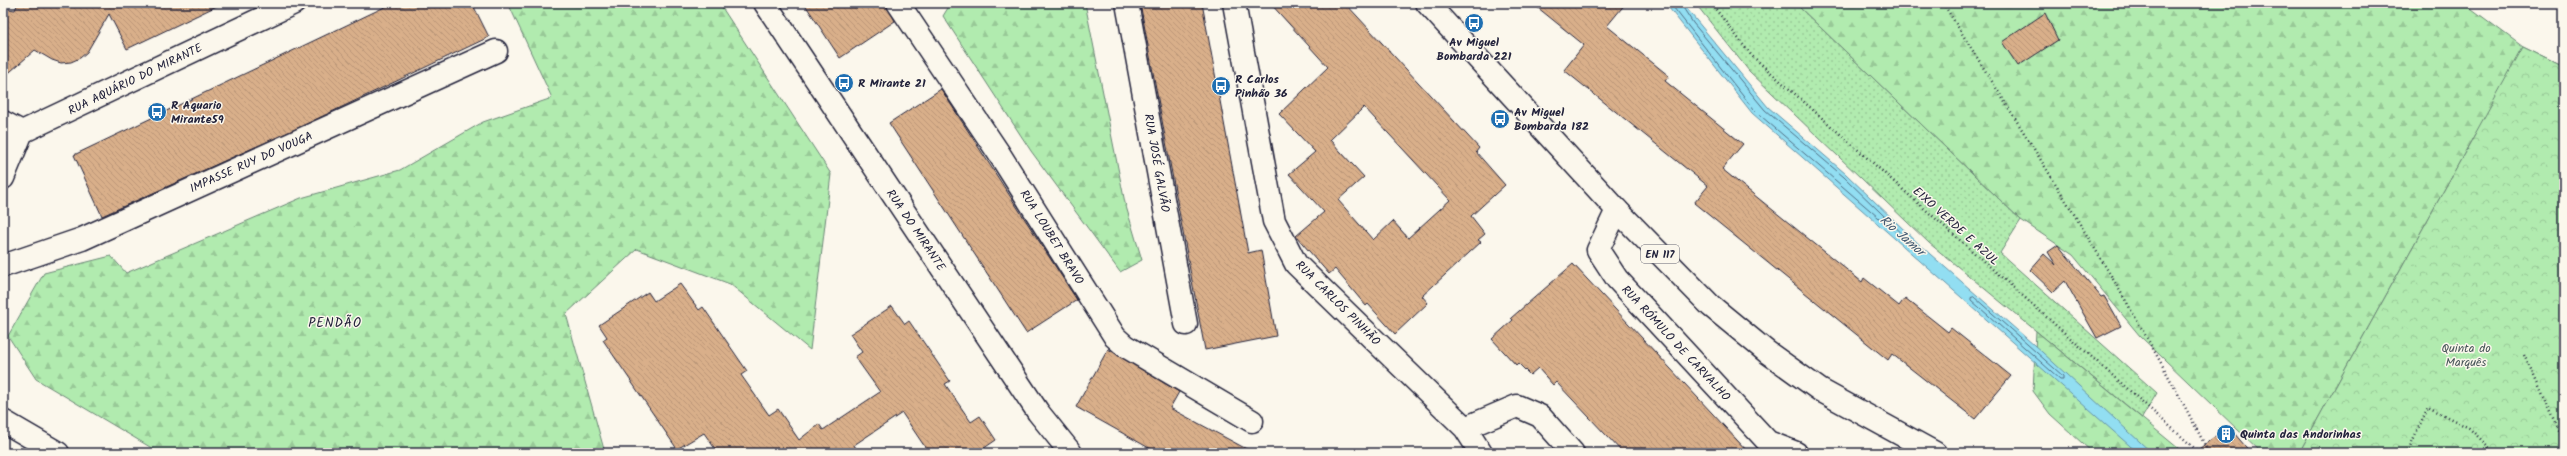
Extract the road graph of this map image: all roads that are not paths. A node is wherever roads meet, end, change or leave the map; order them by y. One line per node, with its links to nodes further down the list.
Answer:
1 (294, 3): 9 (street, RUA AQUÁRIO DO MIRANTE)
2 (765, 3): 18 (street, RUA DO MIRANTE)
3 (898, 3): 15 (street, RUA LOUBET BRAVO)
4 (1127, 3): 13 (street, RUA JOSÉ GALVÃO)
5 (1234, 3): 16 (street, RUA CARLOS PINHÃO)
6 (1427, 3): 11 (street, EN 117)
7 (496, 51): 12 (street, IMPASSE RUY DO VOUGA)
8 (3, 122): 9 (street)
9 (22, 132): 10 (street)
10 (3, 178)
11 (1617, 210): 21 (street, RUA RÓMULO DE CARVALHO); 22 (street, EN 117)
12 (3, 266)
13 (1186, 324)
14 (3, 421): 17 (street)
15 (1252, 421)
16 (1465, 428): 19 (street, RUA CARLOS PINHÃO); 20 (street)
17 (58, 453)
18 (1071, 453)
19 (1481, 453)
20 (1573, 453)
21 (1796, 453)
22 (1935, 453)

